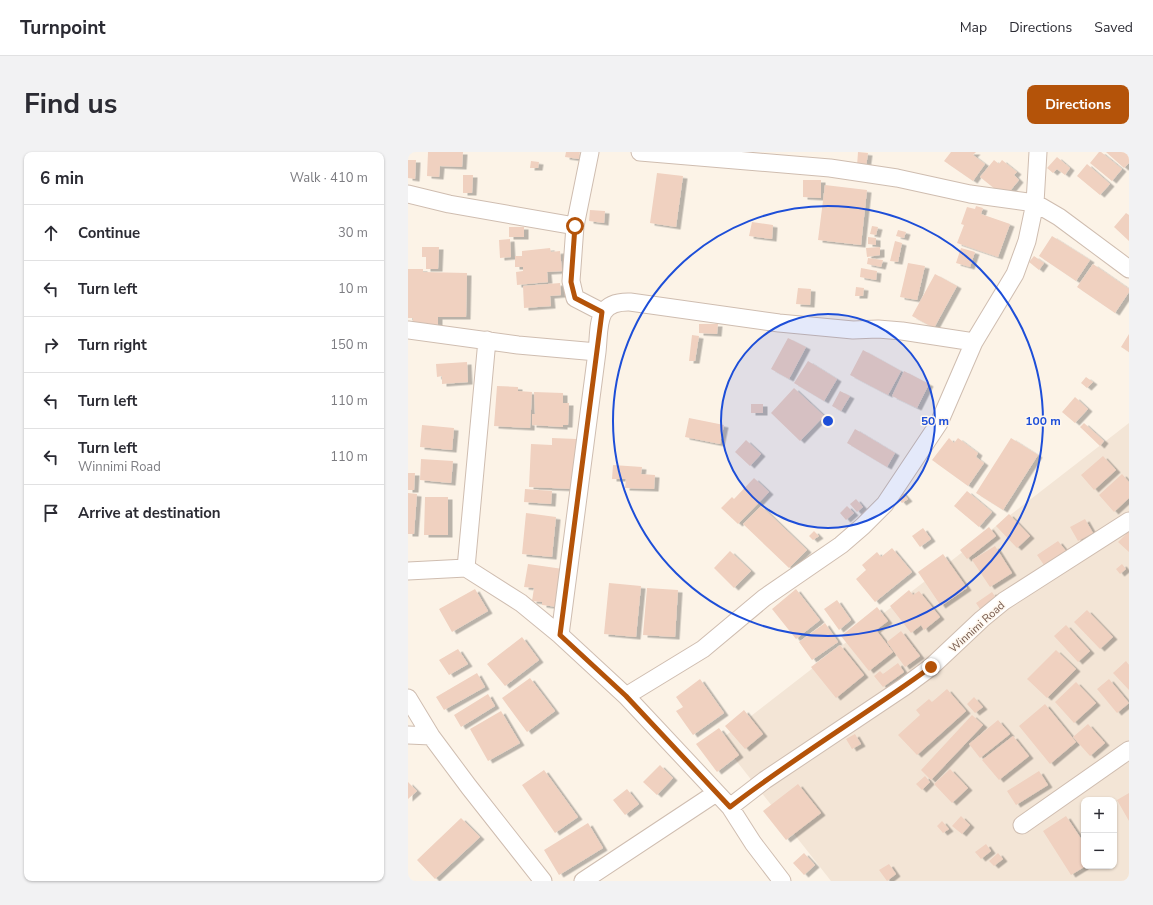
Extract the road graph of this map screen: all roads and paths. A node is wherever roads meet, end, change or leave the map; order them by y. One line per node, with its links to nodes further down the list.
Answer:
1 (590, 152): 6 (street)
2 (640, 152): 5 (street)
3 (1038, 152): 5 (street)
4 (408, 194): 6 (street)
5 (1035, 203): 7 (street); 11 (street)
6 (575, 226): 8 (street)
7 (1129, 269)
8 (602, 312): 11 (street); 12 (street)
9 (408, 330): 10 (street)
10 (487, 340): 12 (street); 14 (street)
11 (974, 342): 17 (street)
12 (597, 352): 16 (street)
13 (1129, 521): 23 (street, Winnimi Road)
14 (466, 568): 15 (street); 16 (street)
15 (408, 571)
16 (560, 635): 17 (street)
17 (626, 696): 22 (street)
18 (408, 698): 20 (street)
19 (408, 736): 20 (street)
20 (431, 736): 25 (street)
21 (1129, 750): 24 (street)
22 (716, 793): 23 (street); 26 (street)
23 (730, 807): 27 (street)
24 (1022, 825)
25 (543, 881)
26 (583, 881)
27 (782, 881)

